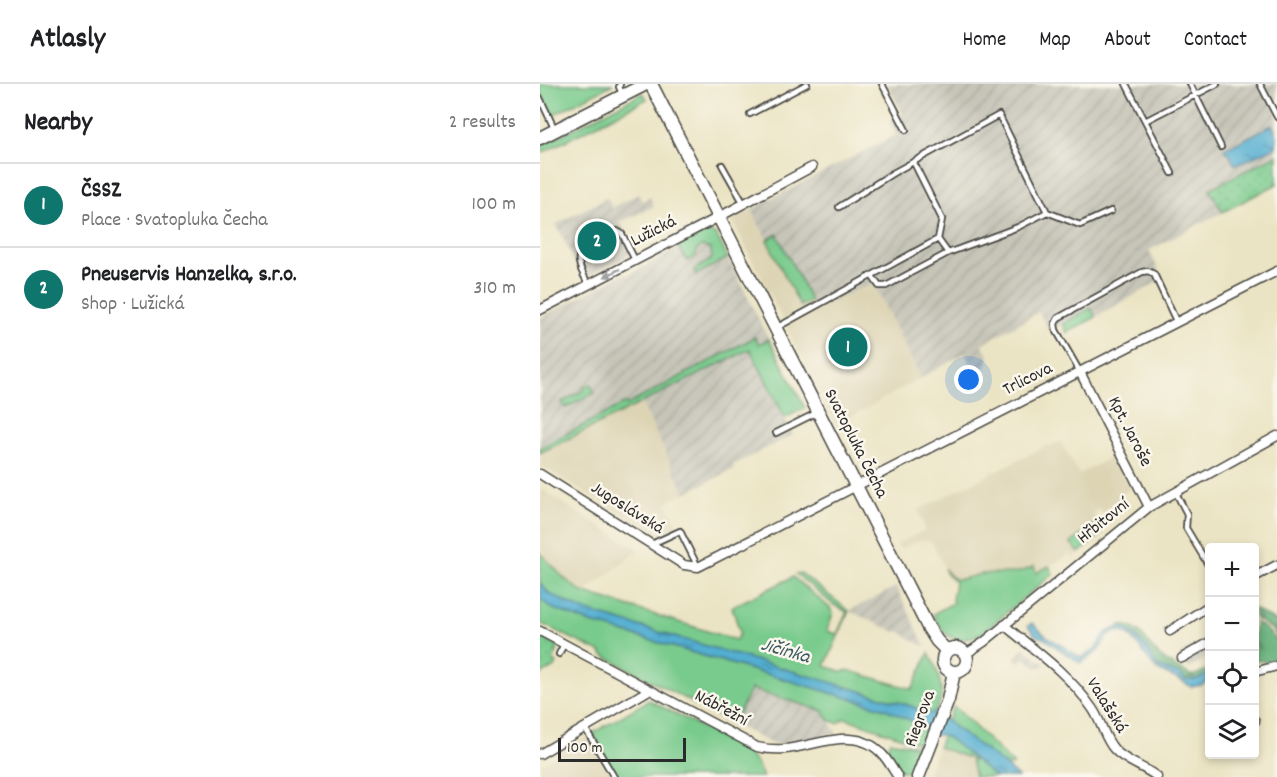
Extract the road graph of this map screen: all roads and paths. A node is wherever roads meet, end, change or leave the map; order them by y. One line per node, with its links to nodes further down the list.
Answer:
1 (646, 84): 9 (street)
2 (651, 84): 27 (street, Svatopluka Čecha)
3 (807, 84): 12 (lane)
4 (882, 84): 16 (lane)
5 (1126, 84): 14 (lane)
6 (1190, 84): 10 (lane)
7 (1217, 84): 10 (lane)
8 (1260, 84): 13 (lane)
9 (622, 90): 15 (street)
10 (1195, 95): 14 (lane); 18 (lane)
11 (540, 98): 15 (lane)
12 (750, 114)
13 (1277, 117)
14 (1145, 121): 22 (lane)
15 (555, 130): 17 (street)
16 (906, 130)
17 (540, 138)
18 (1221, 147)
19 (914, 163): 24 (lane); 26 (lane); 28 (lane)
20 (722, 165): 23 (lane)
21 (812, 166): 23 (street)
22 (1172, 173)
23 (744, 204): 27 (street)
24 (839, 207)
25 (1111, 211): 26 (lane)
26 (1047, 212): 29 (lane)
27 (719, 217): 30 (street, Lužická); 38 (street, Svatopluka Čecha)
28 (938, 239): 29 (lane); 32 (lane)
29 (948, 253): 32 (lane)
30 (635, 261): 33 (street, Lužická, one-way to 33); 33 (lane)
31 (1277, 271): 37 (street, Trlicova)
32 (872, 276): 36 (lane)
33 (589, 285): 34 (street, Lužická)
34 (540, 310)
35 (790, 311): 36 (lane)
36 (794, 318): 38 (lane)
37 (1177, 323): 39 (street, Trlicova); 39 (lane)
38 (776, 328): 40 (street, Svatopluka Čecha)
39 (1080, 372): 44 (street, Trlicova); 46 (street, Kpt. Jaroše)
40 (818, 412): 41 (lane); 44 (street, Svatopluka Čecha)
41 (776, 433)
42 (1277, 436): 45 (street, Hřbitovní)
43 (540, 474): 47 (street, Jugoslávská)
44 (855, 485): 50 (street, Trlicova); 58 (street, Svatopluka Čecha)
45 (1175, 492): 46 (street, Hřbitovní); 48 (lane)
46 (1149, 507): 53 (street, Hřbitovní)
47 (654, 545): 50 (street, Jugoslávská); 50 (lane)
48 (1205, 561)
49 (1277, 565): 51 (street)
50 (698, 567)
51 (1259, 574)
52 (1205, 608): 55 (street)
53 (1004, 625): 60 (street, Hřbitovní); 73 (street, Valašská)
54 (540, 631): 56 (street, Nábřežní)
55 (1170, 631)
56 (564, 644): 59 (lane); 65 (street, Nábřežní)
57 (1205, 644): 61 (street)
58 (947, 651): 60 (street); 64 (street)
59 (559, 654)
60 (966, 654): 64 (street)
61 (1182, 658)
62 (1277, 666): 63 (street)
63 (1259, 671)
64 (954, 672): 72 (street, Riegrova)
65 (649, 690): 66 (street); 68 (street, Nábřežní)
66 (585, 728): 67 (street); 69 (lane)
67 (540, 754)
68 (891, 767): 70 (street); 71 (street, Nábřežní)
69 (614, 777)
70 (893, 777)
71 (898, 777)
72 (918, 777)
73 (1157, 777)

